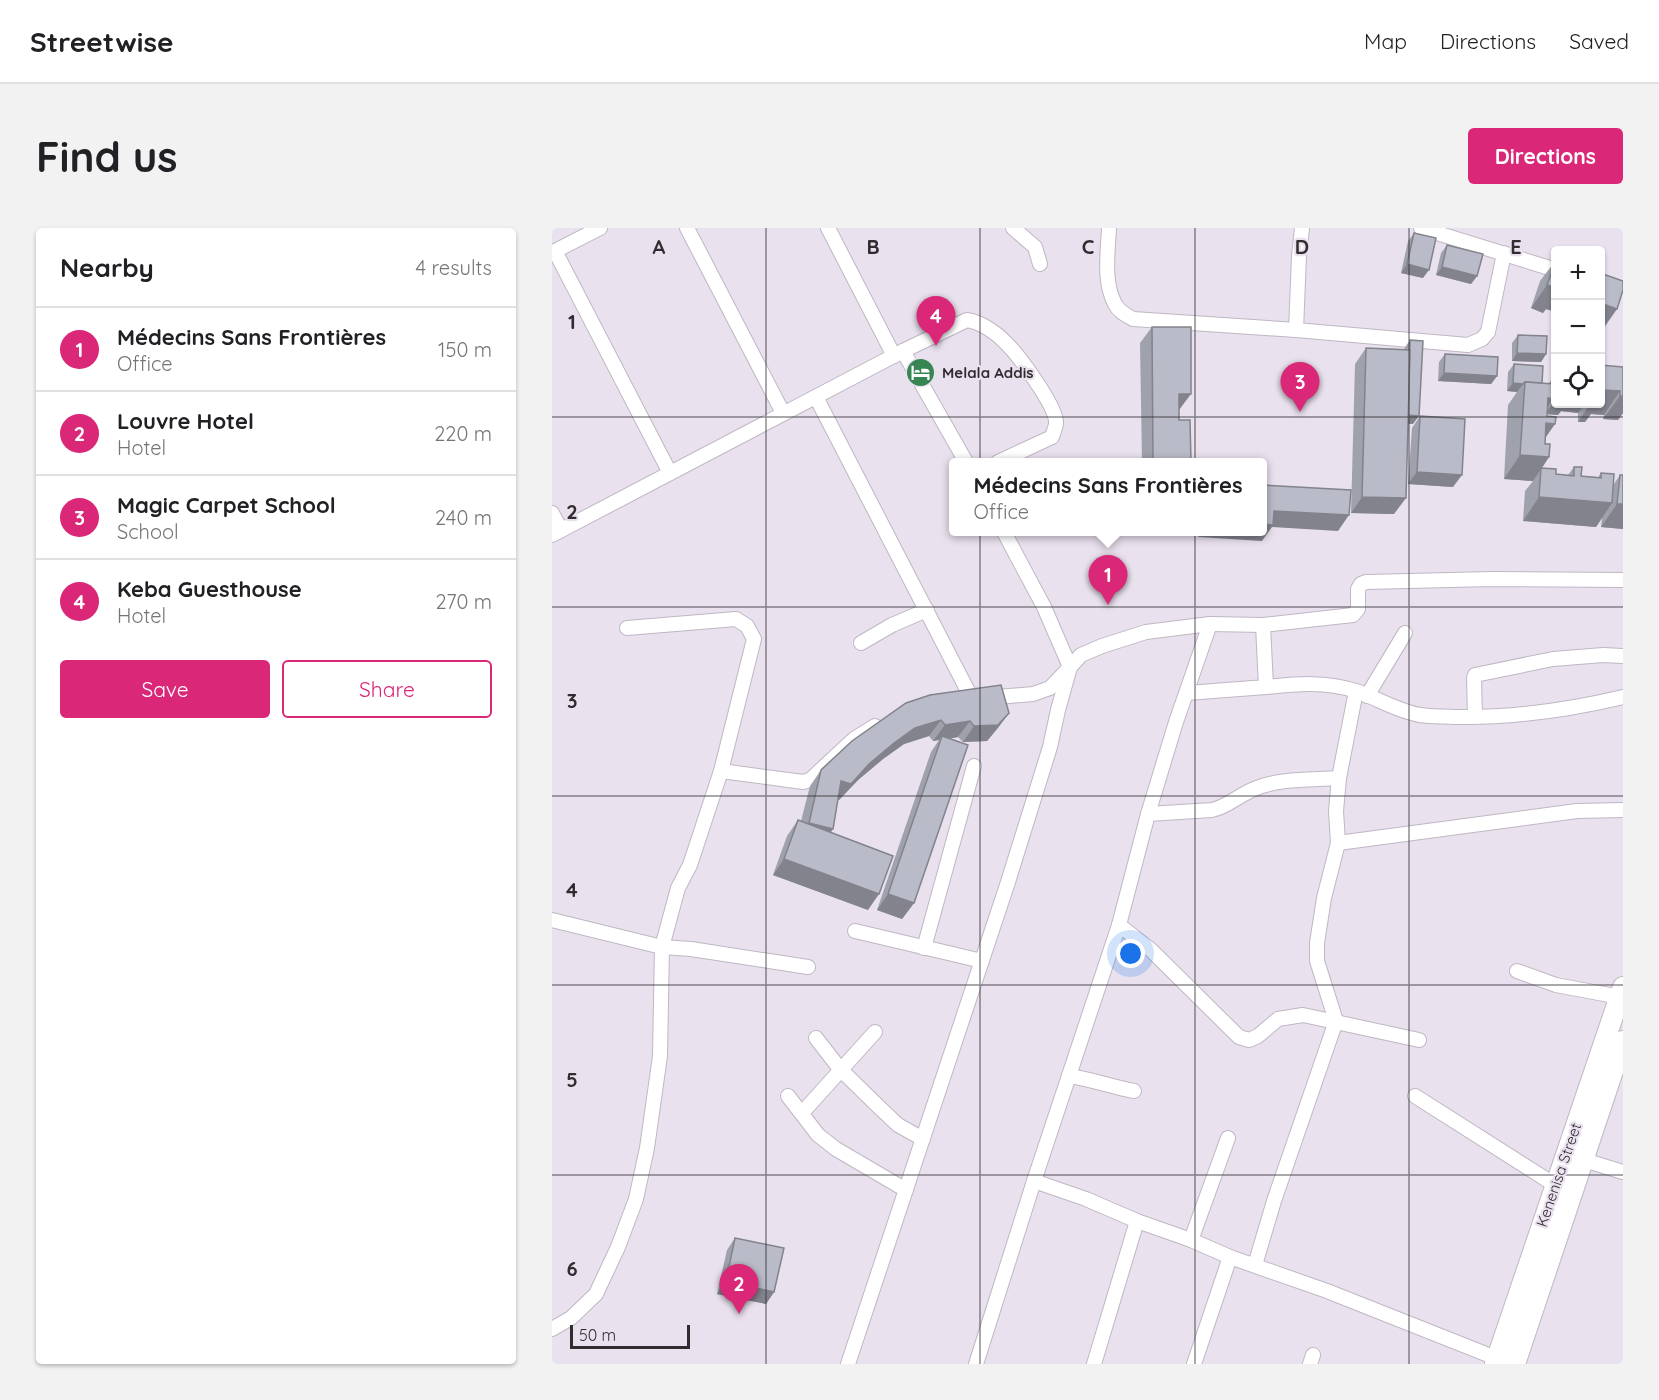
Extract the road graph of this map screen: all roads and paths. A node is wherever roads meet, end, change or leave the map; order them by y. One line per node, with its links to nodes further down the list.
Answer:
1 (600, 228): 8 (street)
2 (687, 228): 15 (street)
3 (828, 228): 13 (street)
4 (1014, 228): 10 (street)
5 (1109, 228): 12 (street)
6 (1302, 228): 12 (street)
7 (1421, 228): 9 (street)
8 (553, 252): 18 (street)
9 (1504, 253): 11 (street); 12 (street)
10 (1040, 264)
11 (1551, 268)
12 (1296, 330)
13 (898, 354): 14 (street); 16 (street); 17 (street)
14 (816, 397): 15 (street); 23 (street)
15 (783, 413): 18 (street)
16 (963, 458)
17 (1007, 458)
18 (670, 473): 20 (street)
19 (552, 513): 20 (street)
20 (556, 533)
21 (1007, 536): 30 (street)
22 (1623, 580): 25 (street)
23 (927, 610): 28 (street); 30 (street)
24 (1210, 624): 25 (street); 30 (street); 32 (street)
25 (1263, 625): 31 (street)
26 (627, 628): 38 (street)
27 (1406, 633): 33 (street)
28 (861, 643)
29 (1623, 656): 35 (street)
30 (1070, 667): 48 (street)
31 (1266, 687): 32 (street); 33 (street)
32 (1187, 693): 41 (street)
33 (1362, 694): 35 (street); 39 (street)
34 (1623, 697): 35 (street)
35 (1474, 717)
36 (889, 719): 38 (street)
37 (974, 766): 47 (street)
38 (721, 771): 46 (street)
39 (1339, 778): 41 (street); 42 (street)
40 (1623, 810): 42 (street)
41 (1148, 814): 44 (street)
42 (1338, 843): 52 (street)
43 (552, 920): 46 (street)
44 (1119, 925): 52 (street); 58 (street)
45 (855, 931): 47 (street)
46 (662, 947): 49 (street); 74 (street)
47 (924, 948): 48 (street)
48 (982, 961): 64 (street)
49 (808, 967)
50 (1517, 971): 51 (street)
51 (1621, 992): 68 (main road, Kenenisa Street)
52 (1336, 1022): 55 (street); 73 (street)
53 (875, 1032): 57 (street)
54 (816, 1038): 57 (street)
55 (1419, 1040)
56 (1623, 1041): 65 (main road, Kenenisa Street)
57 (840, 1069): 62 (street); 64 (street)
58 (1069, 1076): 59 (street); 67 (street)
59 (1134, 1091)
60 (788, 1096): 62 (street)
61 (1416, 1096): 68 (street)
62 (802, 1113): 69 (street)
63 (1228, 1138): 71 (street)
64 (923, 1139): 69 (street)
65 (1584, 1160): 66 (street); 80 (main road, Kenenisa Street)
66 (1623, 1172)
67 (1034, 1181): 70 (street); 77 (street)
68 (1555, 1185): 75 (main road, Kenenisa Street)
69 (906, 1190): 76 (street)
70 (1137, 1221): 71 (street); 78 (street)
71 (1191, 1240): 72 (street)
72 (1230, 1257): 73 (street); 79 (street)
73 (1255, 1265): 75 (street)
74 (552, 1329)
75 (1496, 1361)
76 (848, 1364)
77 (976, 1364)
78 (1094, 1364)
79 (1194, 1364)
80 (1515, 1364)

